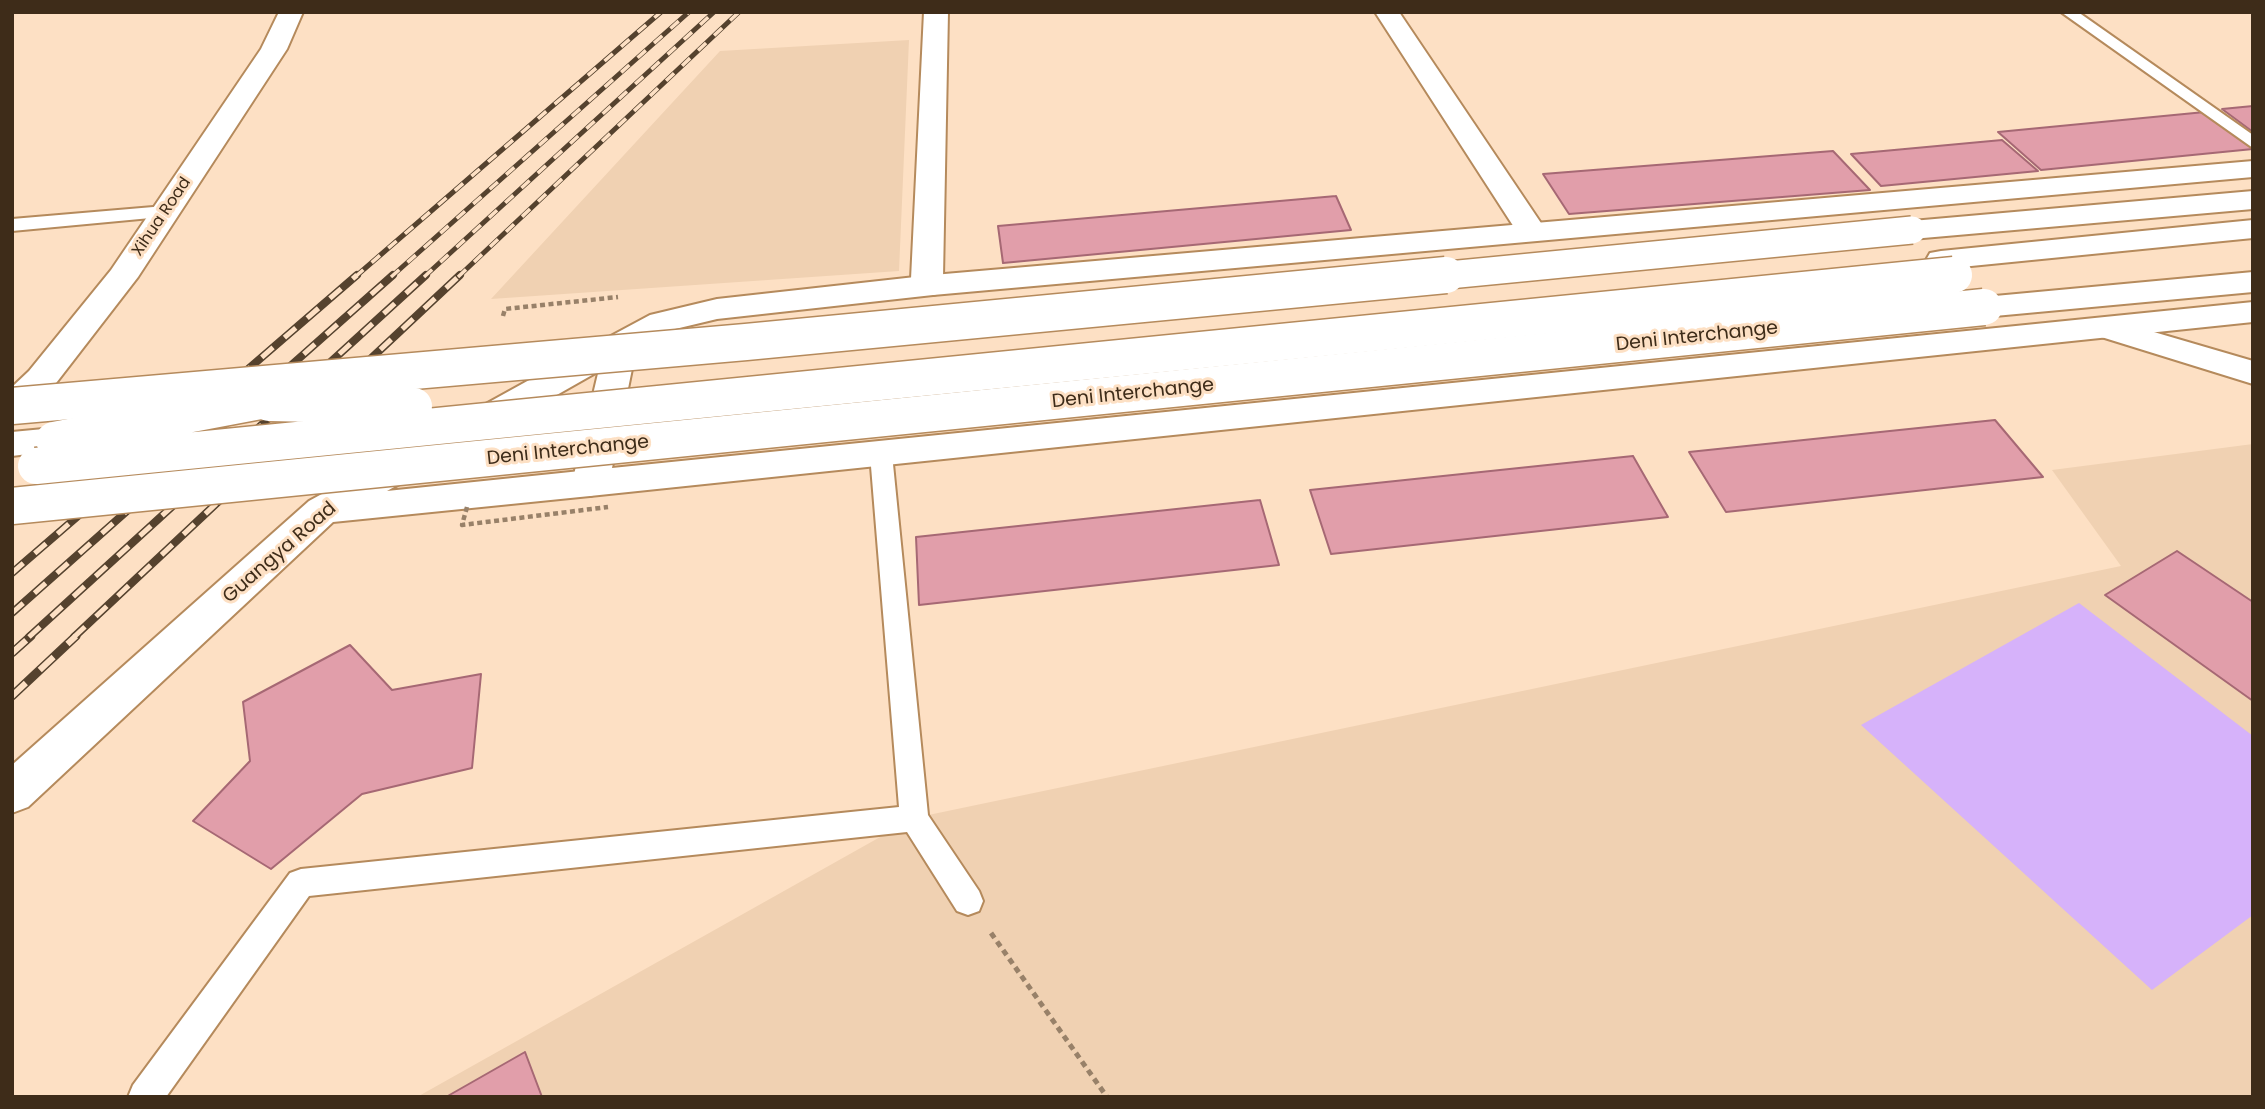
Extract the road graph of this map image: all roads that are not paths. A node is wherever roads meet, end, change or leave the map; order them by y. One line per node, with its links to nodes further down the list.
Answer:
1 (290, 12): 8 (main road, Xihua Road)
2 (936, 12): 15 (main road)
3 (1387, 12): 11 (main road)
4 (2068, 12): 5 (lane)
5 (2253, 143)
6 (2253, 169): 11 (main road, Guangya Road)
7 (2253, 200): 19 (main road, bridge)
8 (165, 212): 9 (lane); 23 (main road, Xihua Road)
9 (12, 225)
10 (2253, 229): 13 (main road, Deni Interchange)
11 (1532, 232): 15 (main road, Guangya Road)
12 (2253, 247): 13 (main road, Deni Interchange)
13 (1947, 268): 24 (main road, Deni Interchange); 26 (main road, Deni Interchange, bridge)
14 (2253, 282): 27 (main road, Deni Interchange, bridge)
15 (933, 285): 18 (main road, Guangya Road)
16 (2253, 312): 17 (main road)
17 (2106, 328): 20 (main road); 25 (main road)
18 (621, 344): 28 (main road); 30 (main road, Guangya Road)
19 (426, 369): 21 (main road, bridge); 22 (main road, bridge)
20 (2253, 373)
21 (79, 400): 22 (main road, bridge); 23 (main road, bridge)
22 (250, 403): 24 (main road, bridge); 26 (main road, bridge)
23 (12, 406)
24 (414, 406): 26 (main road, Deni Interchange, bridge)
25 (881, 454): 28 (main road); 32 (lane)
26 (29, 455): 27 (main road, bridge)
27 (366, 472): 29 (main road, Deni Interchange, bridge)
28 (599, 495): 30 (main road)
29 (12, 506)
30 (322, 512): 31 (main road, Guangya Road)
31 (12, 793)
32 (914, 818): 33 (lane); 34 (lane)
33 (968, 901)
34 (145, 1097)

